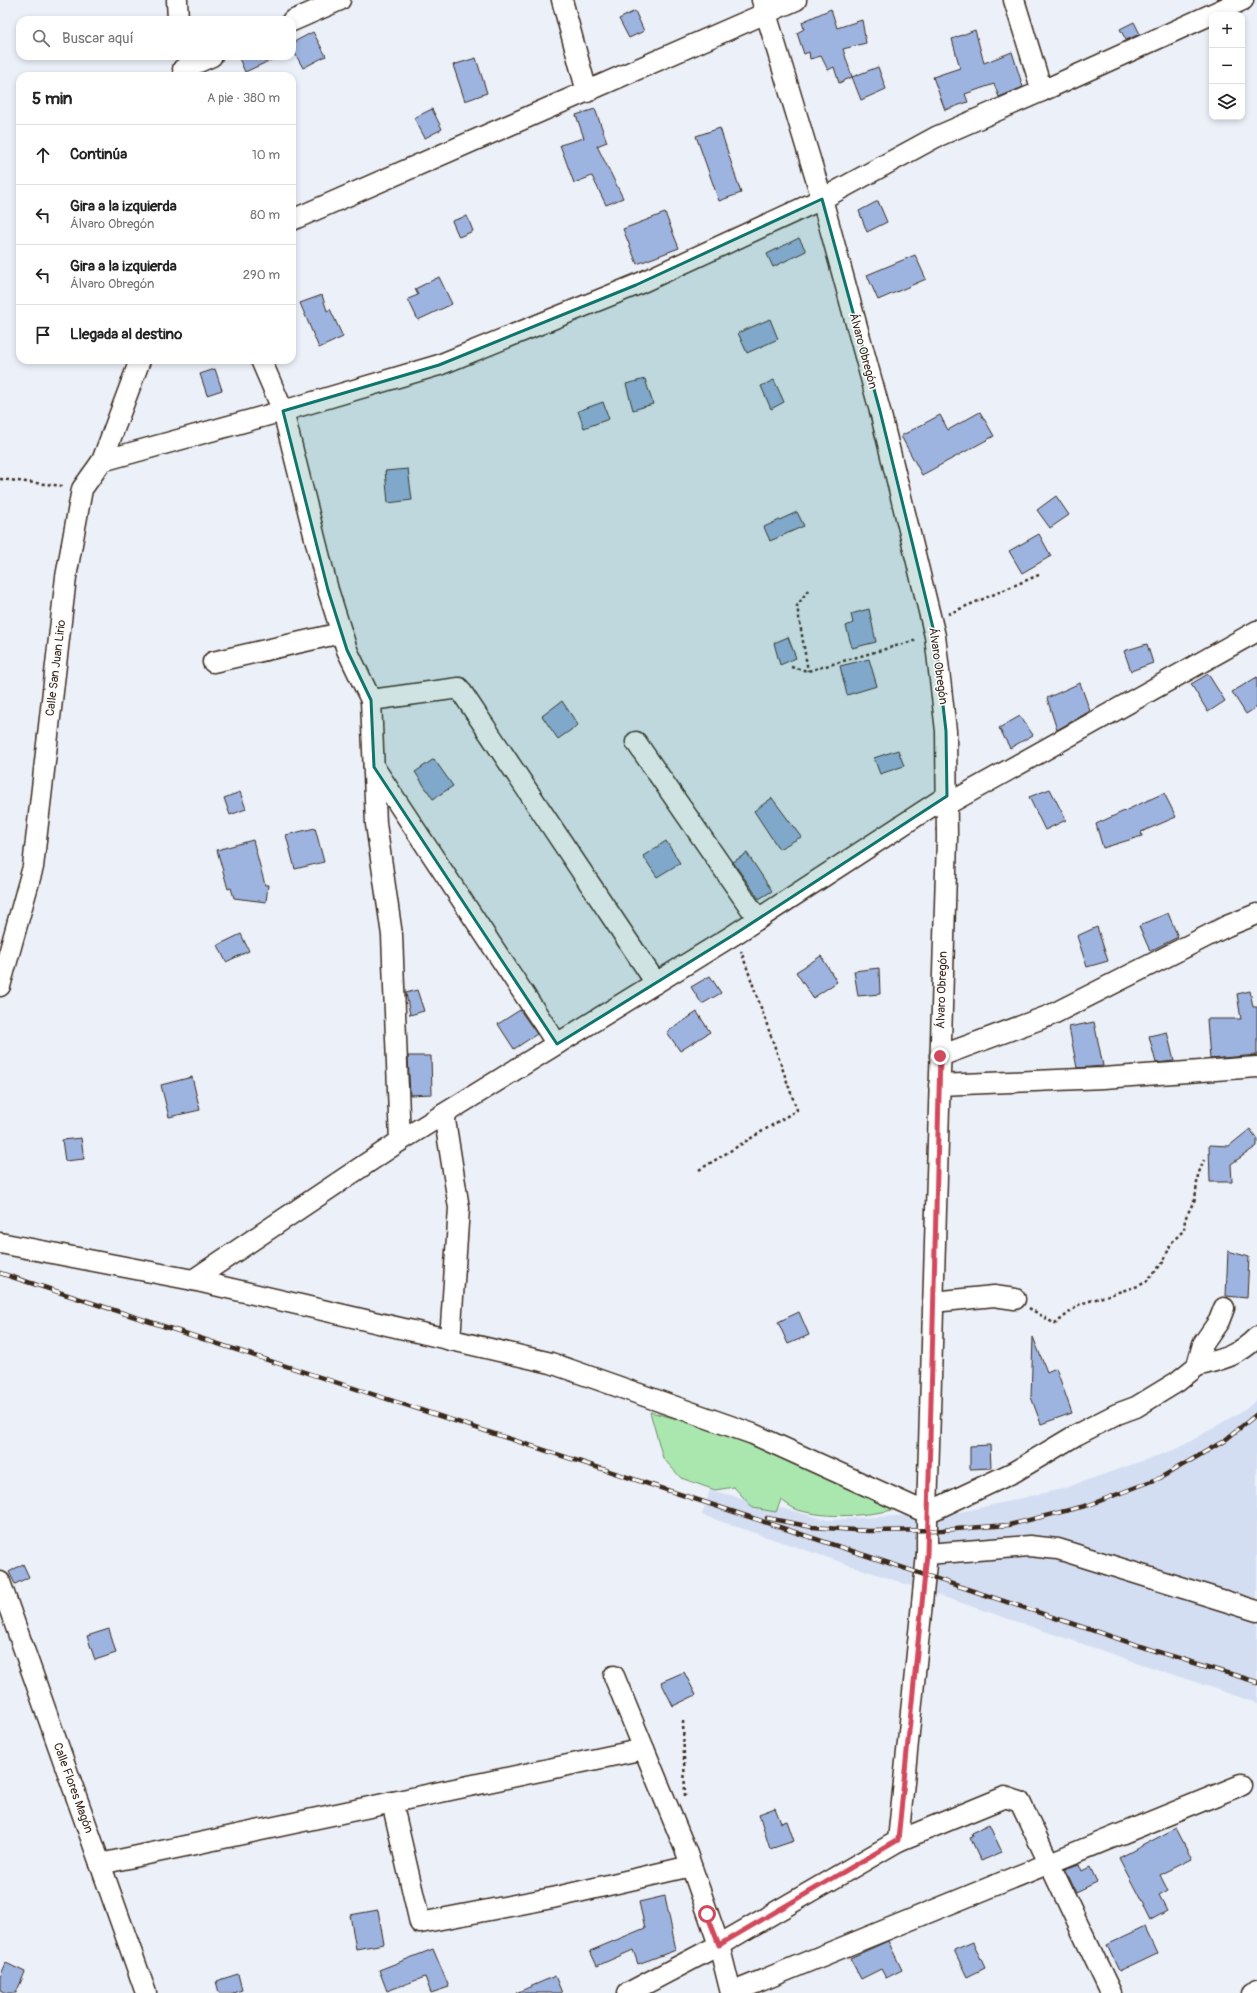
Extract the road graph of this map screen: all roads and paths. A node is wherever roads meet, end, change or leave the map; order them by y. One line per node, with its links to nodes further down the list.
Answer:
1 (177, 0): 8 (street)
2 (340, 0): 9 (street)
3 (562, 0): 12 (street)
4 (796, 0): 7 (street)
5 (1014, 0): 13 (street)
6 (1243, 0): 13 (street)
7 (764, 7): 12 (street); 14 (street, Álvaro Obregón)
8 (178, 16)
9 (296, 19)
10 (201, 60): 11 (street)
11 (183, 67)
12 (587, 92): 15 (street)
13 (1042, 92): 14 (street)
14 (822, 199): 18 (street); 24 (street, Álvaro Obregón)
15 (296, 218)
16 (138, 364): 19 (street, Calle San Juan Lirio)
17 (263, 364): 18 (street)
18 (283, 411): 19 (street); 26 (street)
19 (102, 461): 21 (street, Calle San Juan Lirio)
20 (0, 479): 21 (path)
21 (82, 489): 38 (street, Calle San Juan Lirio)
22 (1042, 574): 24 (path)
23 (808, 590): 29 (path)
24 (933, 629): 29 (path); 33 (street, Álvaro Obregón)
25 (1257, 631): 33 (street)
26 (341, 633): 27 (street); 30 (street)
27 (213, 662)
28 (791, 667): 29 (path)
29 (808, 671)
30 (371, 700): 32 (street); 37 (street)
31 (636, 742): 35 (street)
32 (374, 767): 39 (street); 44 (street)
33 (946, 800): 35 (street); 40 (street, Álvaro Obregón)
34 (1257, 914): 40 (street)
35 (758, 919): 36 (street)
36 (735, 934): 37 (street); 46 (path)
37 (656, 983): 39 (street)
38 (0, 986)
39 (557, 1044): 43 (street)
40 (940, 1056): 42 (street, Álvaro Obregón)
41 (1257, 1067): 42 (street)
42 (939, 1085): 50 (street, Álvaro Obregón)
43 (444, 1114): 44 (street); 53 (street)
44 (400, 1141): 48 (street)
45 (1204, 1160): 49 (path)
46 (699, 1170)
47 (0, 1243): 48 (street)
48 (193, 1280): 53 (street)
49 (1015, 1299): 50 (street)
50 (933, 1302): 55 (street, Álvaro Obregón)
51 (1224, 1308): 54 (street)
52 (1257, 1337): 54 (street)
53 (450, 1340): 55 (street)
54 (1197, 1366): 55 (street)
55 (927, 1513): 56 (street, Álvaro Obregón)
56 (927, 1554): 58 (street); 65 (street, Álvaro Obregón)
57 (0, 1582): 66 (street, Calle Flores Magón)
58 (1257, 1611)
59 (614, 1676): 61 (street)
60 (683, 1721): 63 (path)
61 (644, 1749): 64 (street); 68 (street)
62 (1241, 1785): 67 (street)
63 (685, 1798)
64 (392, 1802): 66 (street); 68 (street)
65 (898, 1840): 67 (street); 69 (street)
66 (100, 1864): 71 (street, Calle Flores Magón)
67 (1048, 1864): 73 (street); 74 (street)
68 (692, 1866): 69 (street)
69 (719, 1945): 72 (street); 73 (street)
70 (1257, 1990): 75 (street)
71 (146, 1993)
72 (628, 1993)
73 (731, 1993)
74 (1111, 1993)
75 (1252, 1993)

